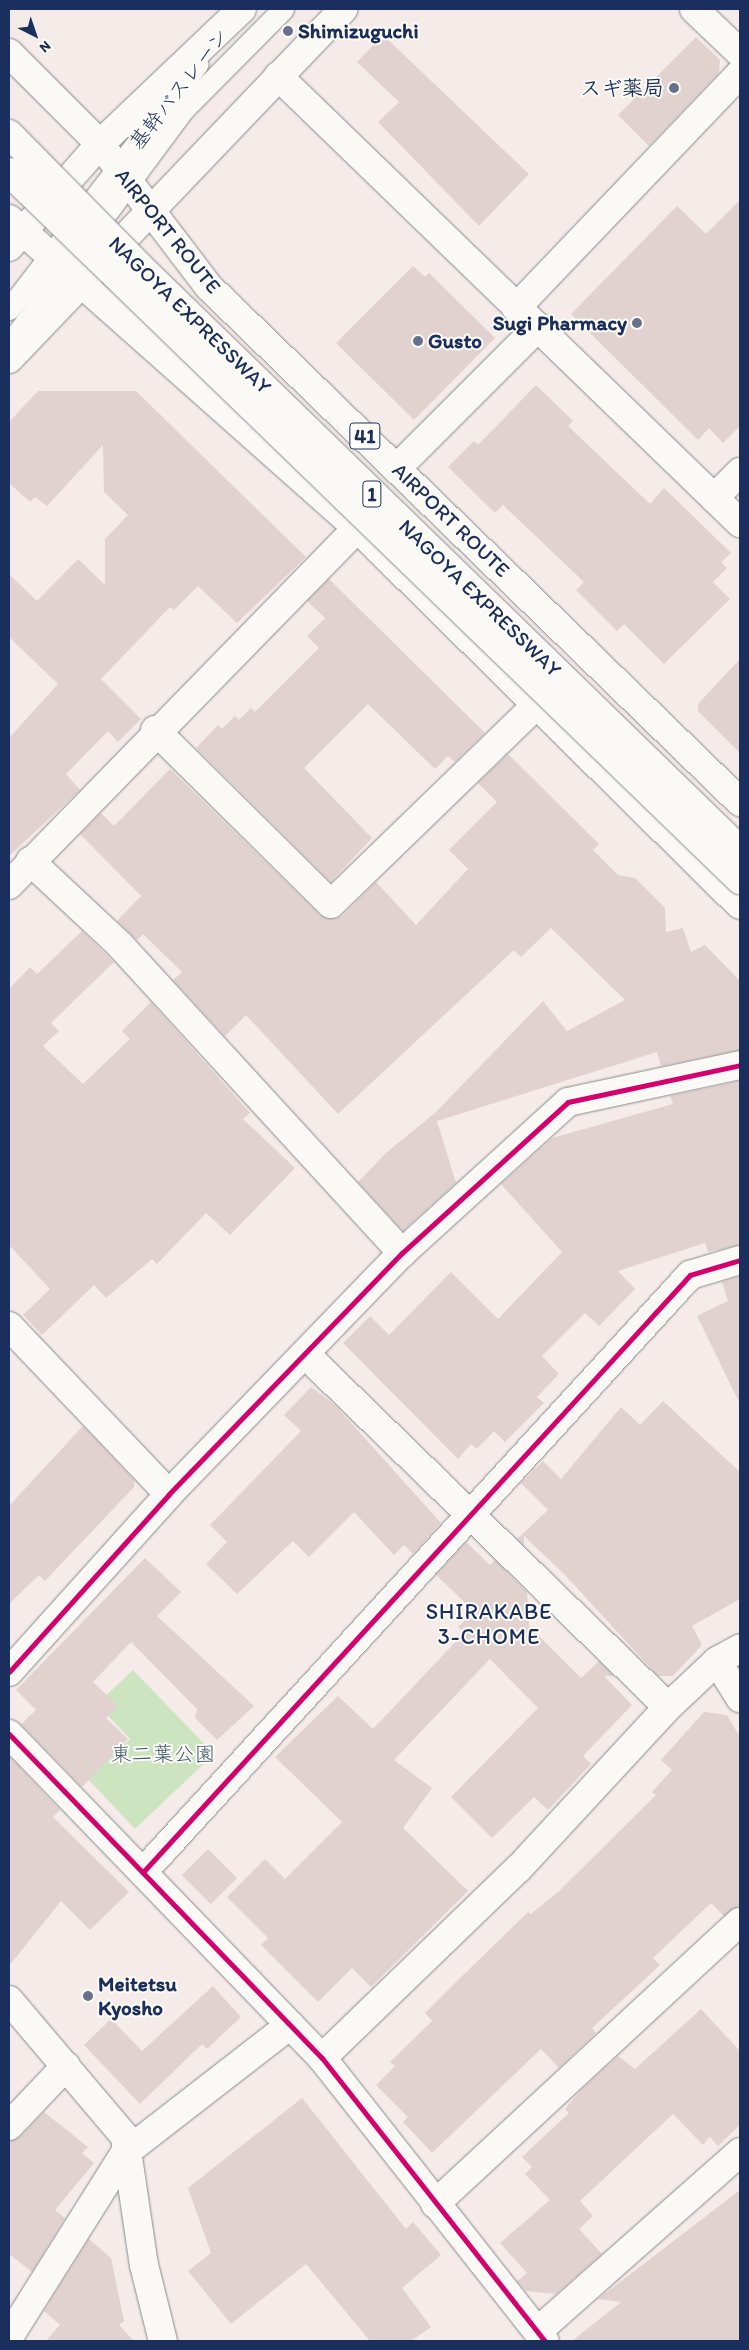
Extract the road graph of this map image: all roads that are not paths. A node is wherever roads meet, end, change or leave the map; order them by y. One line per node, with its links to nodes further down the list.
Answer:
1 (283, 9): 12 (lane, 基幹バスレーン)
2 (344, 9): 8 (main road)
3 (694, 9): 6 (main road)
4 (241, 10): 10 (main road); 12 (lane, 基幹バスレーン)
5 (9, 53): 10 (main road, AIRPORT ROUTE / 41)
6 (740, 53)
7 (740, 74): 16 (main road)
8 (278, 76): 13 (main road); 16 (main road)
9 (9, 134): 29 (main road, NAGOYA EXPRESSWAY / 1, bridge)
10 (100, 144): 12 (main road, AIRPORT ROUTE / 41); 14 (main road)
11 (9, 172): 31 (main road, NAGOYA EXPRESSWAY / 1, bridge)
12 (123, 177): 13 (main road, AIRPORT ROUTE / 41); 15 (lane, 基幹バスレーン)
13 (147, 210): 15 (main road); 21 (main road, AIRPORT ROUTE / 41)
14 (14, 233): 15 (main road)
15 (66, 268): 17 (lane, 基幹バスレーン); 19 (lane, 基幹バスレーン); 20 (main road); 25 (main road)
16 (516, 308): 18 (main road)
17 (9, 309)
18 (537, 328): 21 (main road); 23 (main road)
19 (9, 345)
20 (9, 359)
21 (397, 468): 28 (main road, AIRPORT ROUTE / 41)
22 (740, 472): 23 (main road)
23 (714, 498): 24 (main road)
24 (740, 523)
25 (357, 528): 26 (main road); 27 (main road)
26 (536, 705): 27 (main road); 33 (main road)
27 (155, 730): 30 (main road)
28 (740, 802)
29 (740, 850)
30 (30, 861): 32 (main road); 35 (main road)
31 (740, 880)
32 (9, 884)
33 (740, 905)
34 (740, 1065): 35 (main road)
35 (402, 1253): 38 (main road)
36 (740, 1260): 40 (main road)
37 (9, 1326): 39 (main road)
38 (306, 1355): 39 (main road); 40 (main road)
39 (169, 1494): 42 (main road)
40 (470, 1511): 44 (main road); 46 (main road)
41 (728, 1655): 43 (main road); 44 (main road)
42 (9, 1672)
43 (740, 1698)
44 (668, 1706): 50 (main road)
45 (9, 1734): 46 (main road)
46 (143, 1872): 49 (main road)
47 (740, 1922): 55 (main road)
48 (9, 2000): 51 (main road)
49 (290, 2025): 50 (main road); 54 (main road)
50 (322, 2058): 55 (main road)
51 (66, 2066): 52 (main road); 54 (main road)
52 (9, 2126)
53 (740, 2152): 57 (main road)
54 (125, 2153): 56 (main road); 58 (main road)
55 (435, 2204): 57 (main road)
56 (9, 2336)
57 (542, 2336)
58 (163, 2341)

